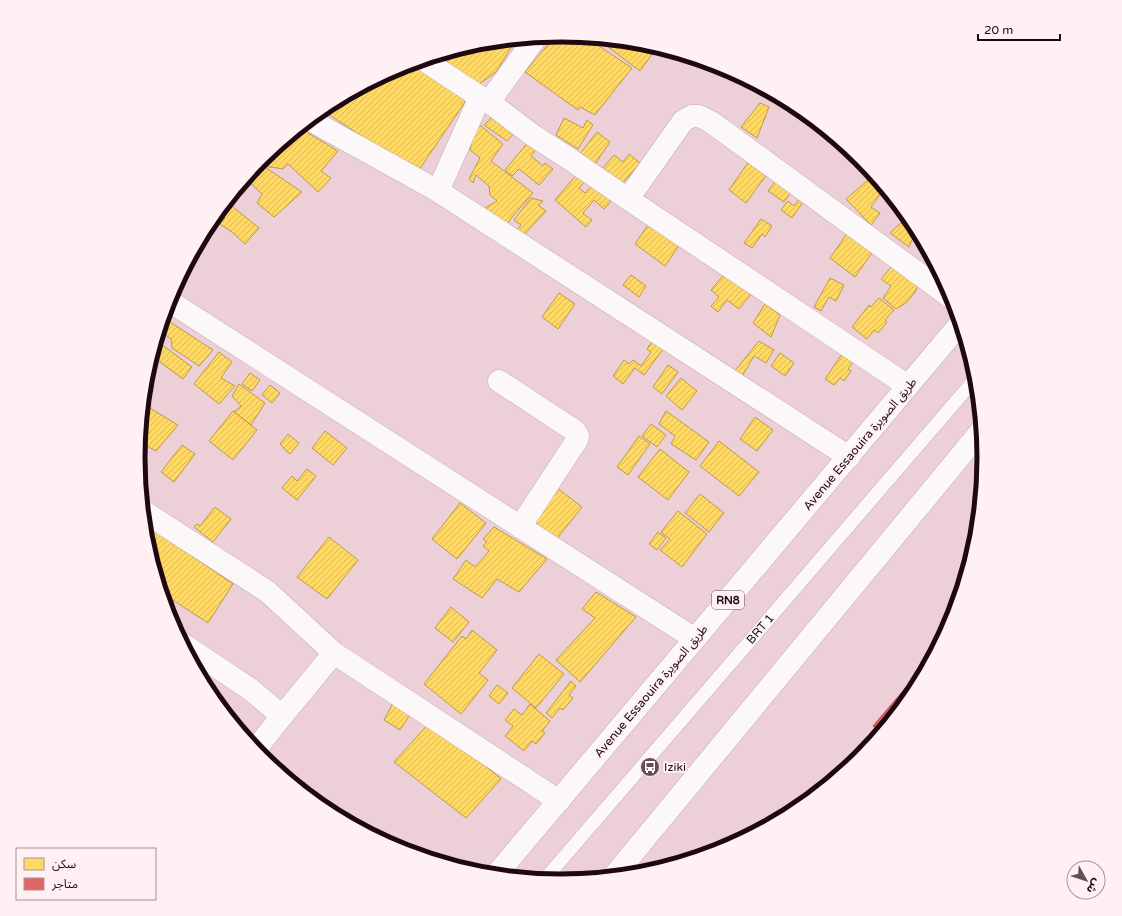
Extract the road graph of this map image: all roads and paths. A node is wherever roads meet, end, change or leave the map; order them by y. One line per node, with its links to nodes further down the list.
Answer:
1 (532, 43): 3 (street)
2 (429, 63): 3 (street)
3 (485, 100): 5 (street); 6 (street)
4 (315, 123): 5 (street)
5 (438, 191): 14 (street)
6 (628, 199): 7 (street); 12 (street)
7 (941, 290)
8 (175, 305): 16 (street)
9 (956, 328): 12 (street, Avenue Essaouira طريق الصويرة / RN8)
10 (499, 381): 16 (street)
11 (970, 385): 25 (lane, BRT 1)
12 (908, 386): 14 (street, Avenue Essaouira طريق الصويرة / RN8)
13 (976, 437): 24 (street)
14 (849, 457): 17 (street, Avenue Essaouira طريق الصويرة / RN8)
15 (149, 515): 19 (street)
16 (520, 527): 17 (street)
17 (696, 639): 22 (street, Avenue Essaouira طريق الصويرة / RN8)
18 (193, 651): 20 (street)
19 (334, 653): 20 (street); 22 (street)
20 (282, 716): 21 (street)
21 (260, 745)
22 (559, 801): 23 (street, Avenue Essaouira طريق الصويرة / RN8)
23 (501, 869)
24 (619, 869)
25 (550, 874)

